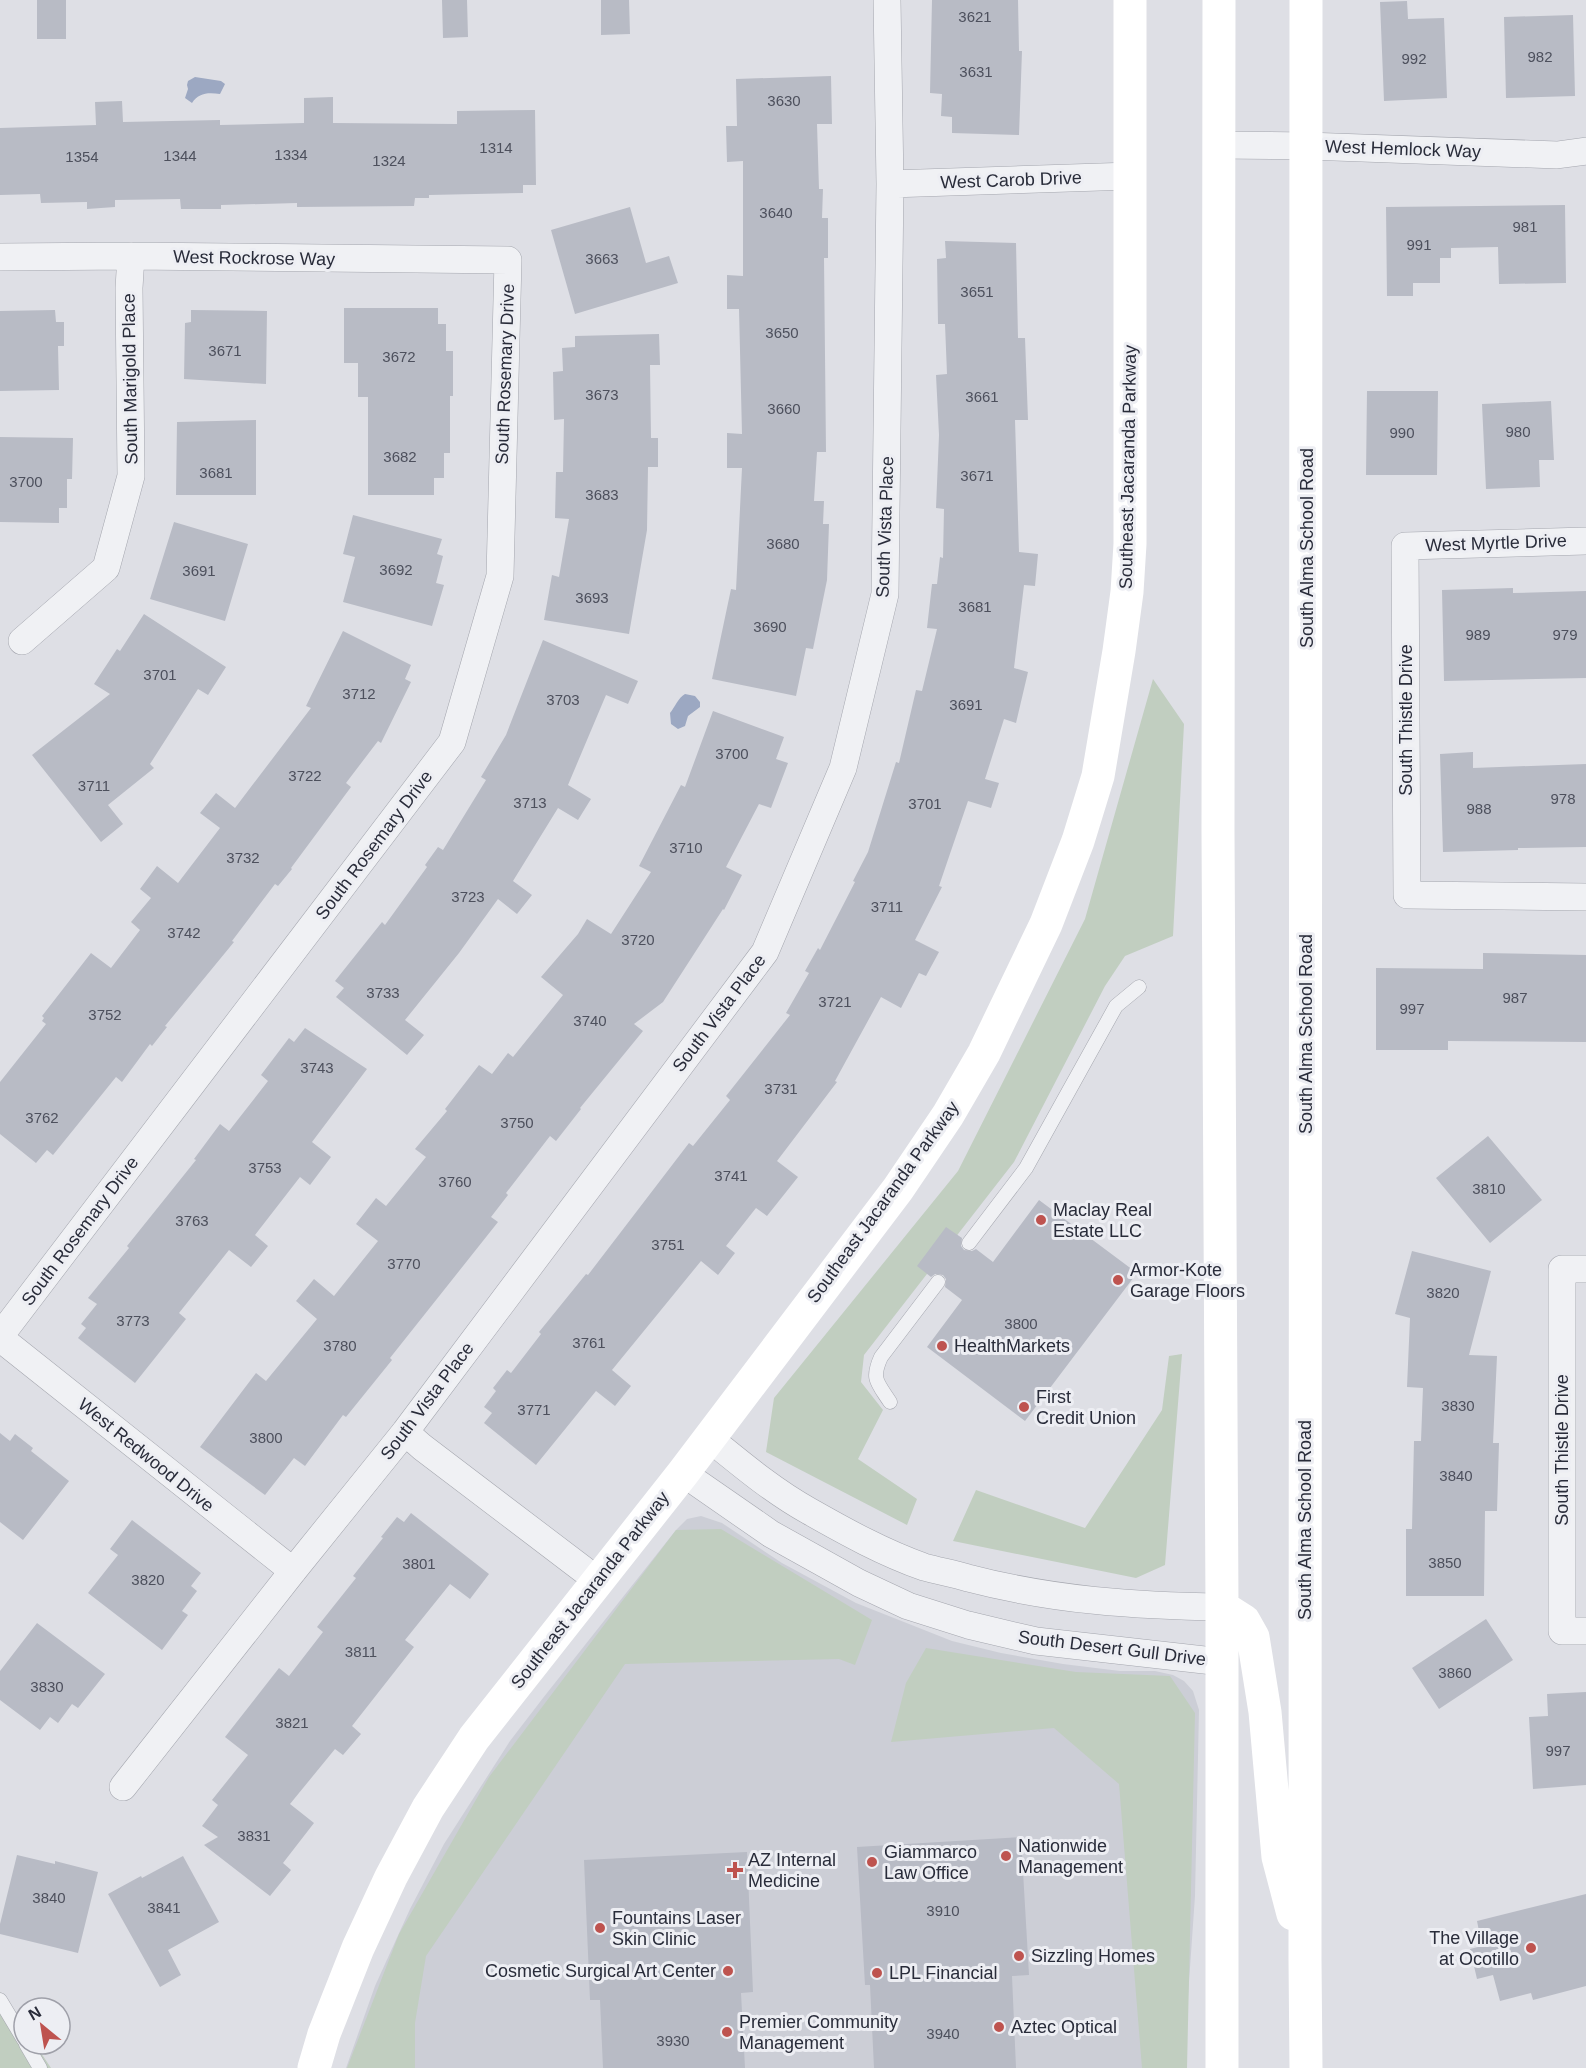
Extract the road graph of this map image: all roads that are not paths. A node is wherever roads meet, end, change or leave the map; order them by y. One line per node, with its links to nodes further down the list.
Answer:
1 (887, 0): 9 (street, South Vista Place)
2 (1130, 0): 8 (main road, Southeast Jacaranda Parkway)
3 (1219, 0): 5 (main road)
4 (1306, 0): 6 (main road, South Alma School Road)
5 (1219, 145): 6 (street, West Hemlock Way); 28 (main road)
6 (1307, 146): 7 (street, West Hemlock Way); 32 (main road, South Alma School Road)
7 (1586, 151)
8 (1131, 176): 9 (street, West Carob Drive); 24 (main road, Southeast Jacaranda Parkway)
9 (890, 184): 23 (street, South Vista Place)
10 (131, 256): 11 (street, West Rockrose Way); 12 (street, West Rockrose Way); 15 (street, South Marigold Place)
11 (0, 257)
12 (508, 260): 21 (street, South Rosemary Drive)
13 (1586, 541): 14 (street, West Myrtle Drive)
14 (1405, 546): 16 (street, South Thistle Drive)
15 (22, 641)
16 (1586, 897)
17 (1139, 987): 18 (lane)
18 (969, 1243)
19 (1574, 1269): 29 (street, South Thistle Drive)
20 (938, 1282): 22 (lane)
21 (0, 1337): 26 (street, West Redwood Drive)
22 (890, 1402)
23 (405, 1432): 26 (street, South Vista Place); 27 (street)
24 (709, 1438): 25 (main road, Southeast Jacaranda Parkway); 28 (street)
25 (683, 1473): 27 (main road, Southeast Jacaranda Parkway); 30 (street, South Desert Gull Drive)
26 (293, 1571): 31 (street, South Vista Place)
27 (597, 1580): 35 (main road, Southeast Jacaranda Parkway)
28 (1222, 1606): 30 (main road); 32 (main road)
29 (1574, 1631)
30 (1222, 1662): 36 (main road)
31 (123, 1786)
32 (1305, 1959): 37 (main road, South Alma School Road)
33 (0, 2000): 34 (lane)
34 (12, 2020)
35 (314, 2068)
36 (1221, 2068)
37 (1306, 2068)

